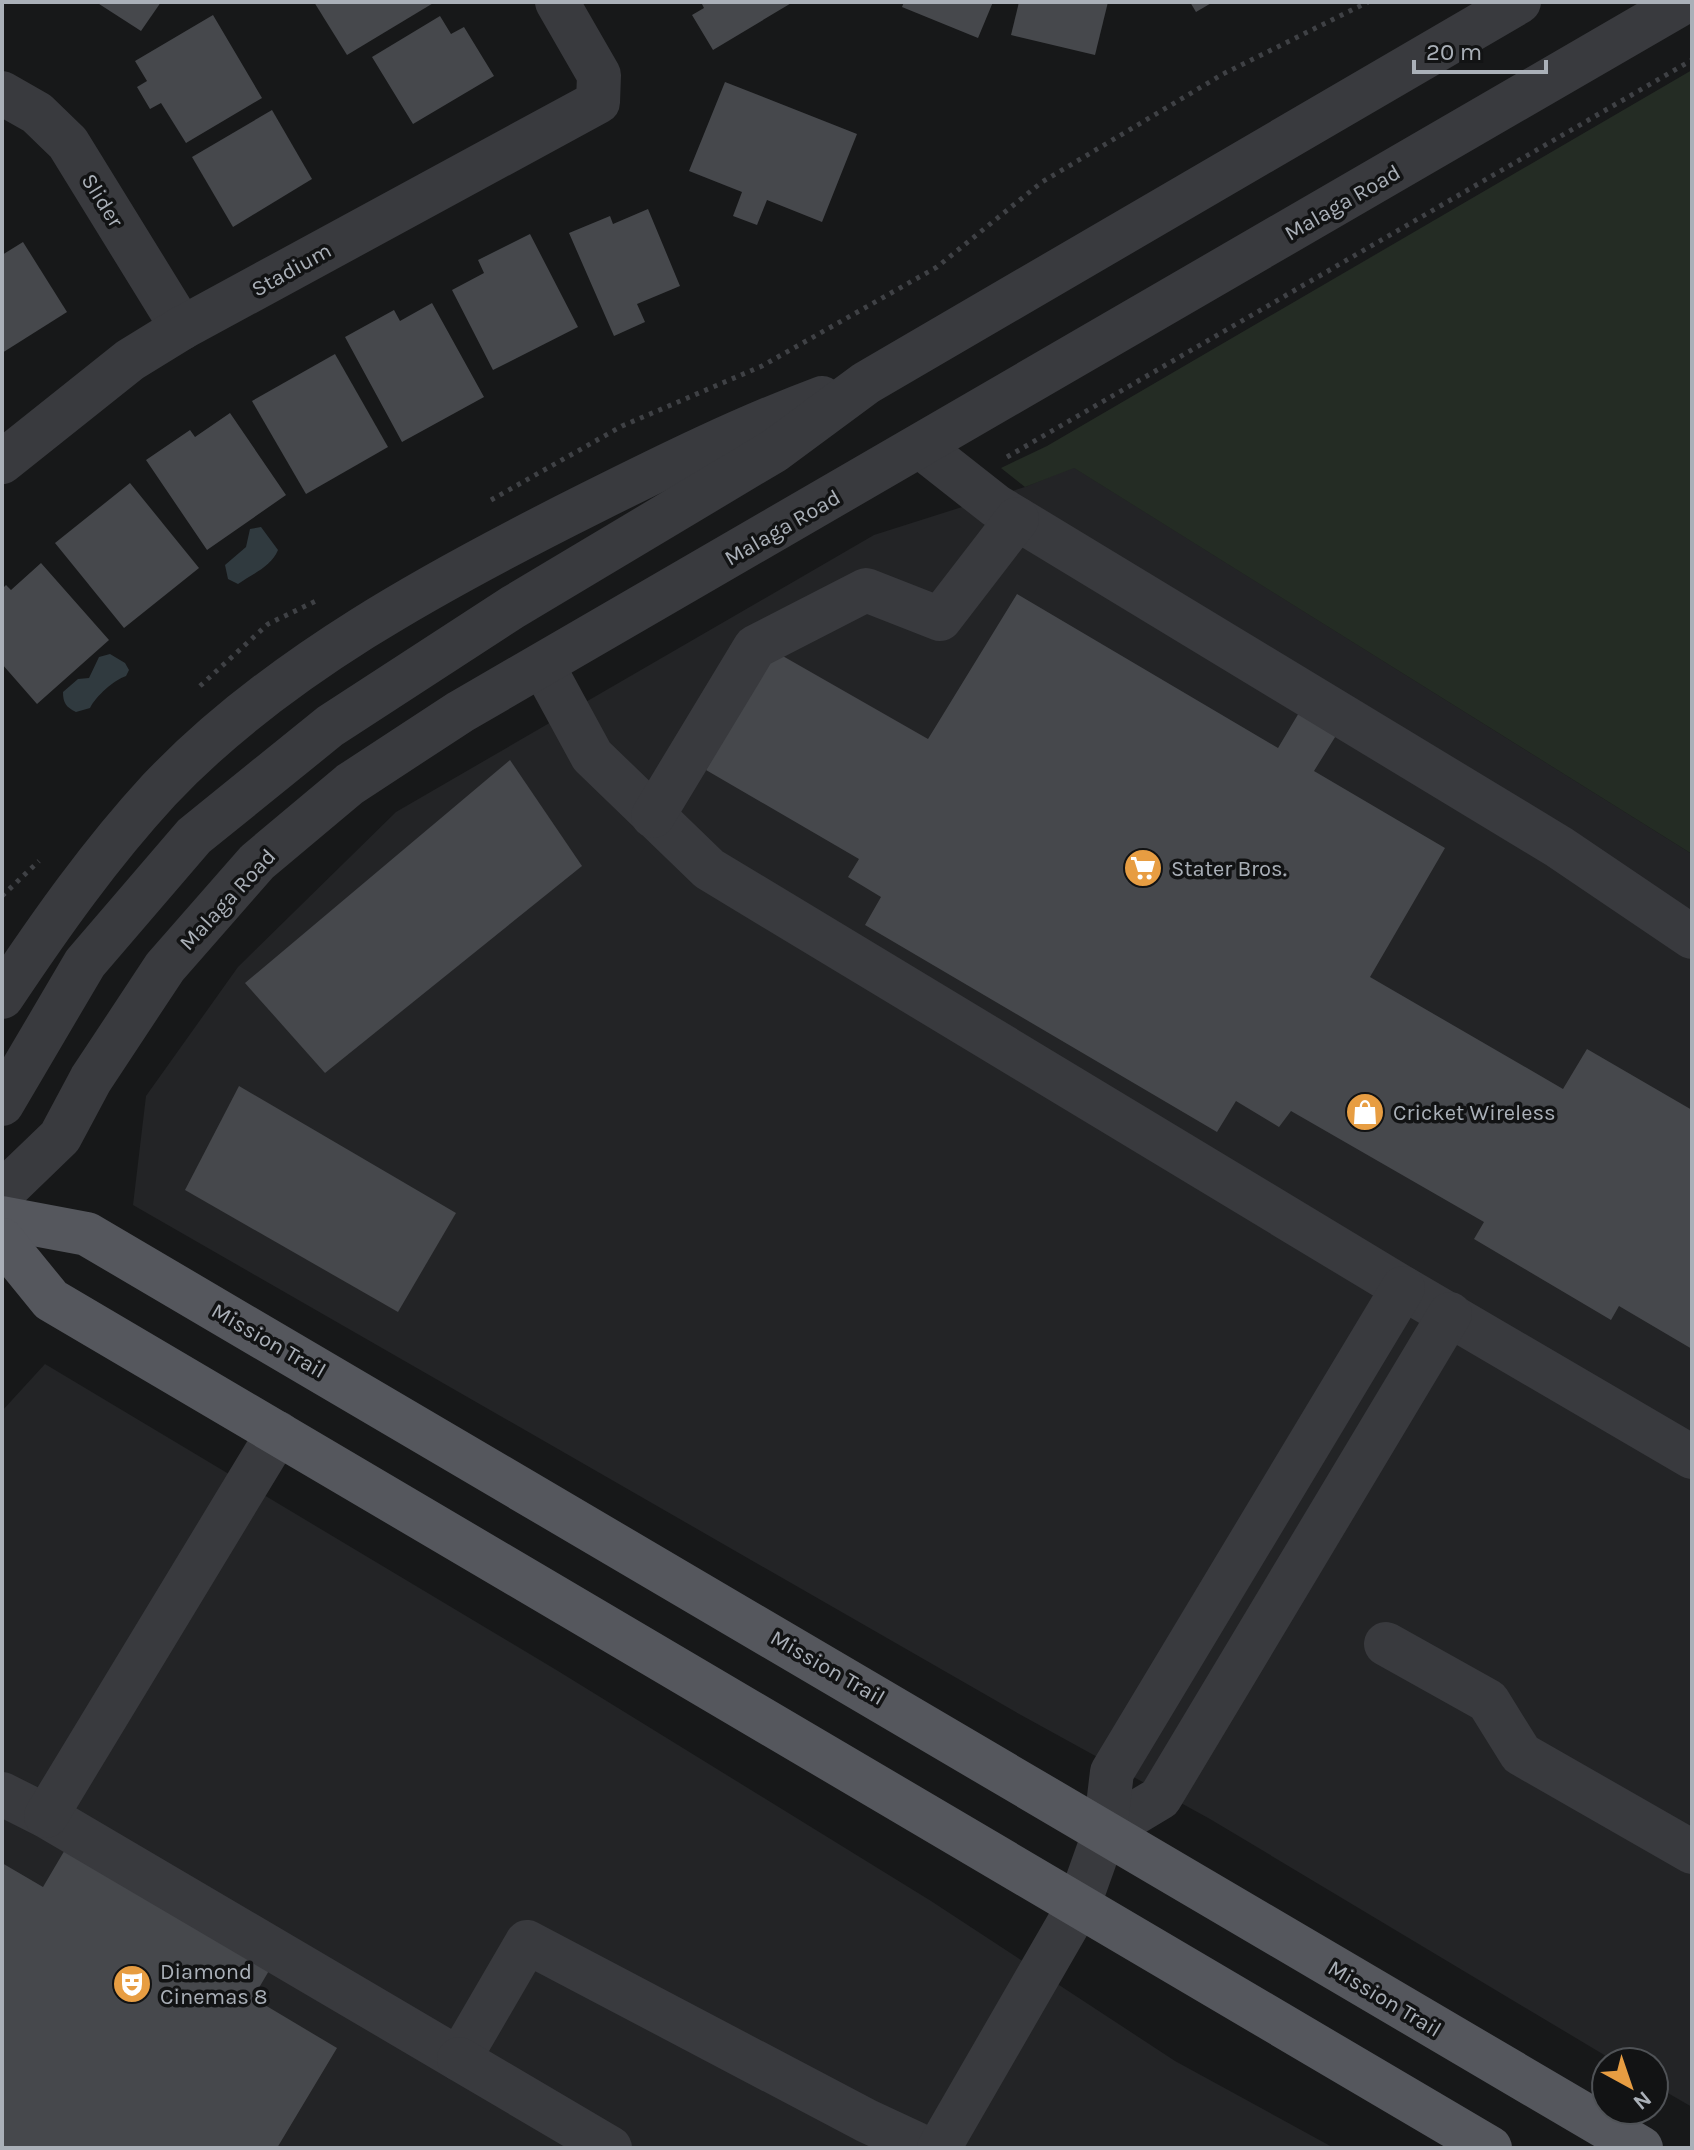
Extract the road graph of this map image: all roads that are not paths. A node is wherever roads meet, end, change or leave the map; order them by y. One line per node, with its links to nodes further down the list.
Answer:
1 (557, 2): 5 (street, Stadium)
2 (1519, 2): 6 (street)
3 (1684, 2): 7 (street, Malaga Road)
4 (2, 93): 5 (street, Slider)
5 (182, 328): 8 (street, Stadium)
6 (866, 383): 13 (street); 14 (street)
7 (921, 447): 9 (street); 10 (street, Malaga Road)
8 (2, 462)
9 (1017, 519): 11 (street); 12 (street)
10 (543, 666): 11 (street); 15 (street, Malaga Road)
11 (653, 816): 18 (street)
12 (1692, 937)
13 (2, 997)
14 (2, 1104)
15 (2, 1193)
16 (2, 1218): 25 (main road, Mission Trail)
17 (2, 1240): 20 (main road)
18 (1403, 1288): 19 (street); 25 (street)
19 (1450, 1314): 21 (street); 25 (street)
20 (278, 1433): 24 (street); 27 (main road)
21 (1692, 1457)
22 (1386, 1644): 26 (street)
23 (2, 1794): 24 (street)
24 (46, 1816): 28 (street)
25 (1105, 1831): 27 (street); 33 (main road, Mission Trail)
26 (1692, 1852)
27 (1078, 1907): 31 (street); 32 (main road)
28 (459, 2059): 29 (street); 30 (street)
29 (610, 2148)
30 (925, 2148)
31 (939, 2148)
32 (1490, 2148)
33 (1641, 2148)

